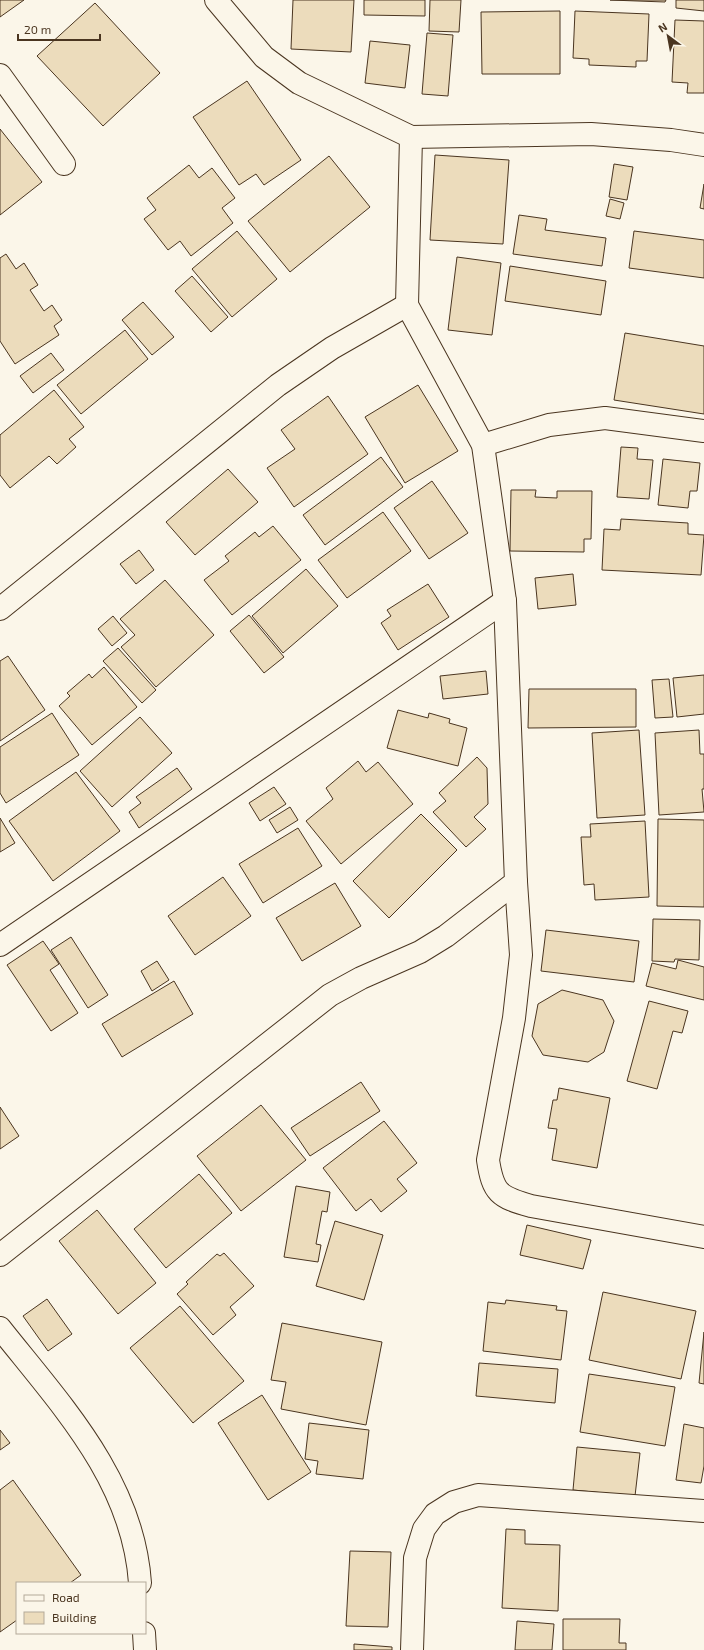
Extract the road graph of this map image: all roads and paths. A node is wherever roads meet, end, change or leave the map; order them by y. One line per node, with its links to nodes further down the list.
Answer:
1 (216, 0): 3 (street)
2 (0, 76): 5 (street)
3 (411, 137): 4 (street); 6 (street)
4 (704, 145)
5 (64, 164)
6 (407, 305): 8 (street); 10 (street)
7 (704, 431): 8 (street)
8 (483, 445): 9 (street)
9 (505, 601): 11 (street); 12 (street)
10 (0, 609)
11 (516, 882): 13 (street); 14 (street)
12 (0, 945)
13 (704, 1237)
14 (0, 1255)
15 (0, 1328): 17 (street)
16 (704, 1511): 20 (street)
17 (140, 1582)
18 (144, 1634): 19 (street)
19 (145, 1650)
20 (412, 1650)

